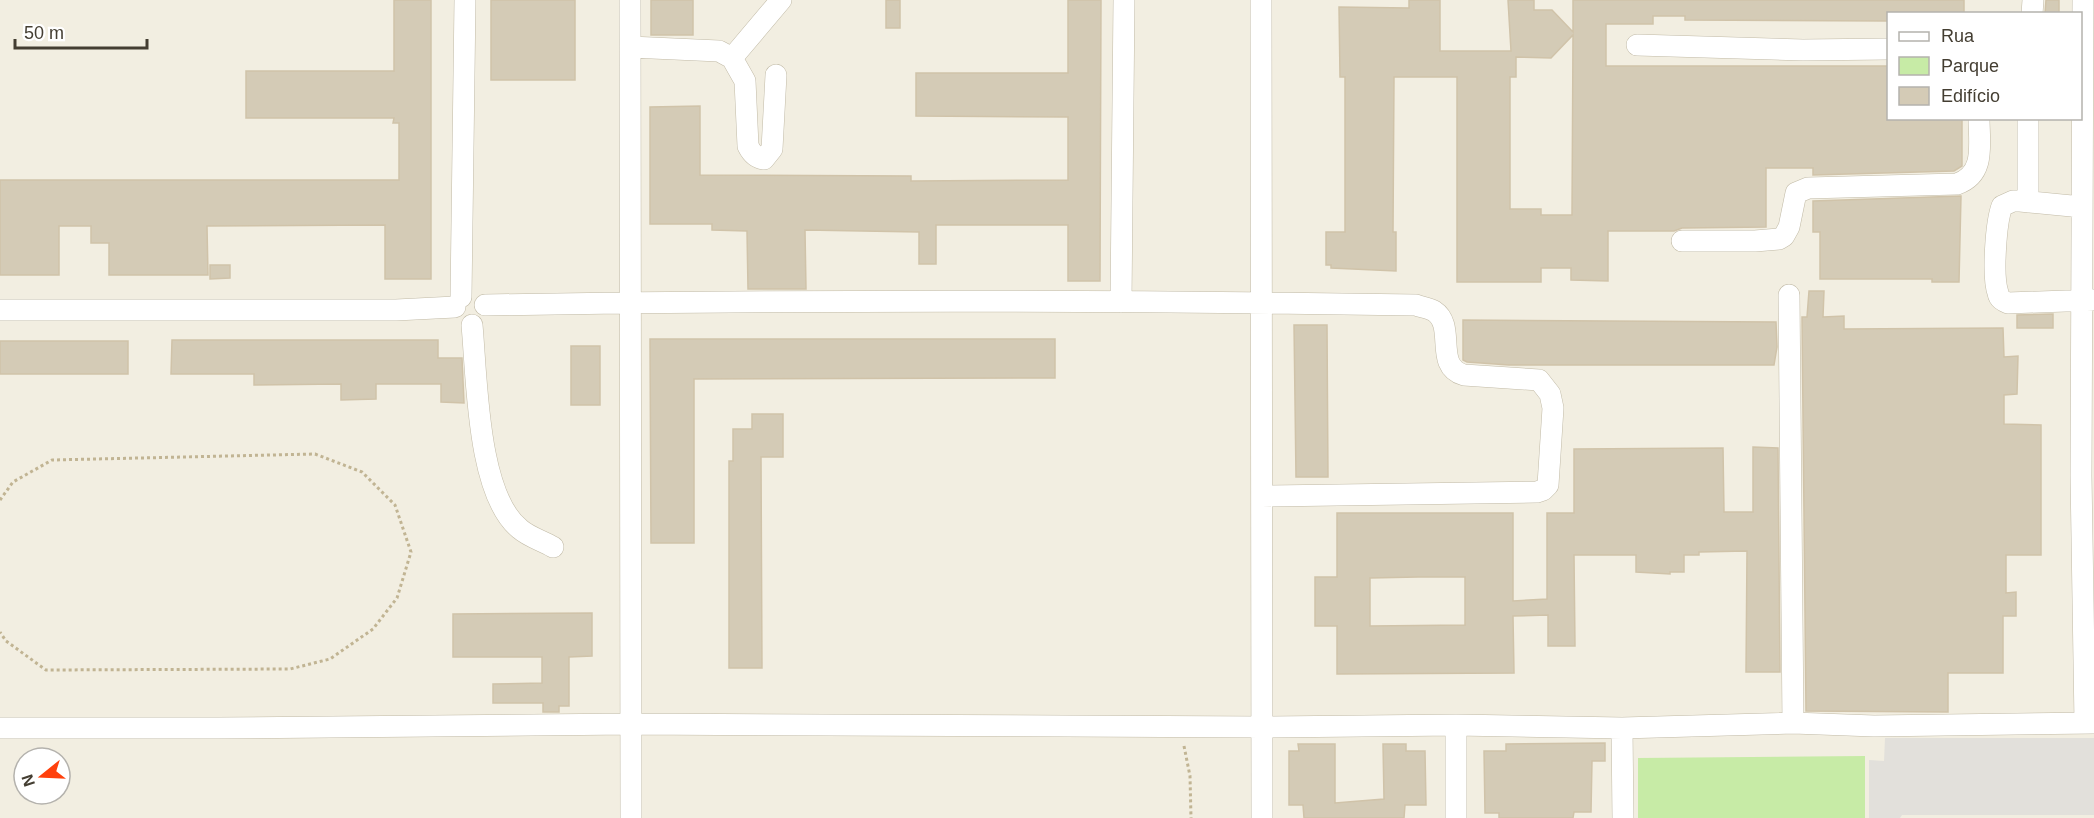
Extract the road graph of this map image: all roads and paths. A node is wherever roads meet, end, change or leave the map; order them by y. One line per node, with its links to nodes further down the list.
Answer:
1 (465, 0): 20 (street)
2 (630, 0): 8 (street)
3 (781, 0): 11 (street)
4 (1124, 0): 21 (street)
5 (1262, 0): 23 (street)
6 (2083, 0): 10 (street)
7 (1637, 45): 9 (street)
8 (630, 47): 11 (street); 22 (street)
9 (1887, 50)
10 (2082, 50): 16 (street)
11 (732, 58): 12 (street)
12 (776, 75)
13 (1979, 120): 17 (street)
14 (2028, 120): 15 (street)
15 (2028, 202): 16 (street); 19 (street)
16 (2082, 207): 19 (street)
17 (1682, 241)
18 (1789, 295): 32 (street)
19 (2088, 300): 27 (street)
20 (458, 302): 24 (street); 25 (street); 26 (street)
21 (1120, 302): 22 (street); 23 (street)
22 (631, 303): 24 (street); 34 (street)
23 (1262, 303): 28 (street); 28 (street)
24 (485, 305): 26 (street)
25 (0, 310)
26 (472, 325): 30 (street)
27 (2088, 349): 33 (street)
28 (1262, 496): 37 (street)
29 (0, 500): 31 (path)
30 (553, 547)
31 (0, 632)
32 (1792, 723): 33 (street); 39 (street)
33 (2089, 723)
34 (630, 724): 36 (street); 38 (street); 40 (street)
35 (1456, 725): 37 (street); 39 (street); 43 (street)
36 (1180, 726): 37 (street); 41 (path)
37 (1262, 727): 42 (street)
38 (0, 728)
39 (1622, 728): 44 (street)
40 (631, 818)
41 (1191, 818)
42 (1262, 818)
43 (1456, 818)
44 (1623, 818)

